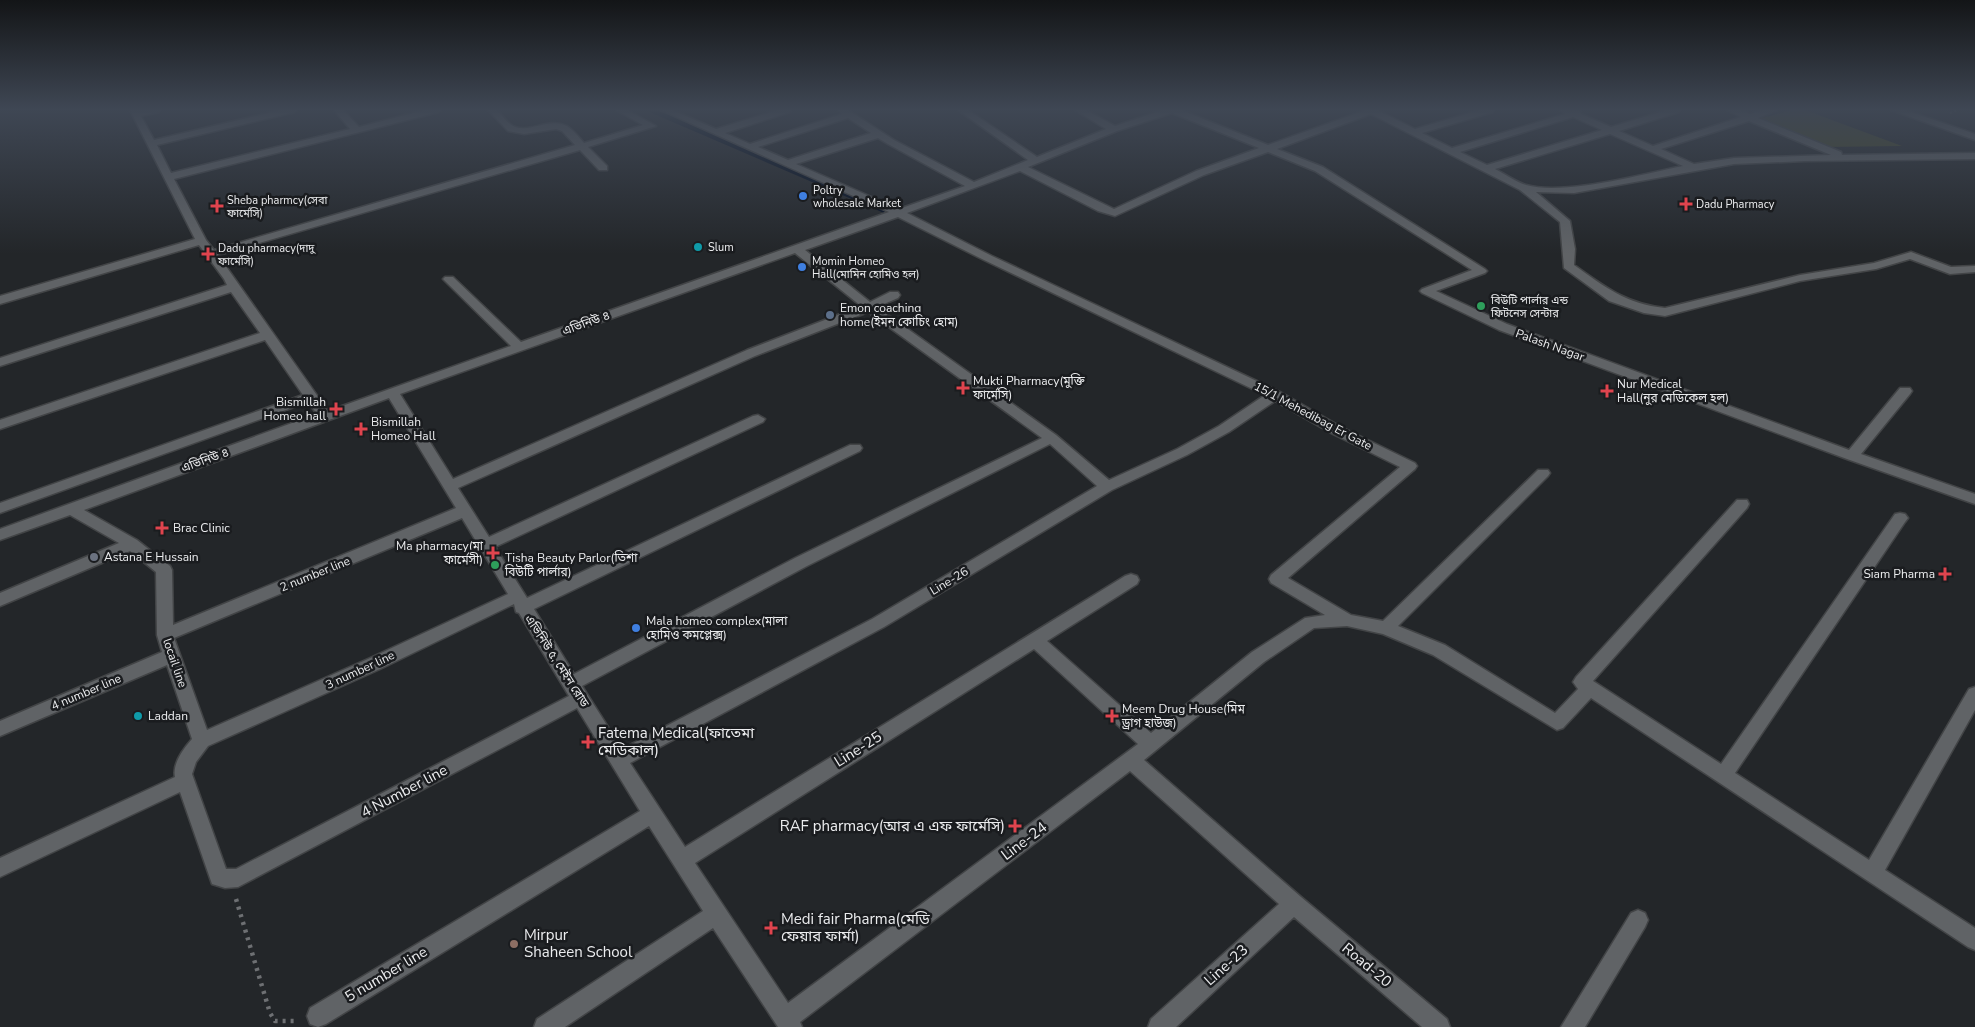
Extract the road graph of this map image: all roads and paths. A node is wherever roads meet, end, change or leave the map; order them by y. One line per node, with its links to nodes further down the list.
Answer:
1 (159, 158): 22 (street)
2 (246, 158): 22 (street)
3 (541, 158): 28 (street)
4 (593, 158): 20 (street)
5 (773, 158): 17 (street, 15/1 Mehedibag Er Gate)
6 (805, 158): 17 (street)
7 (921, 158): 23 (street)
8 (1032, 158): 16 (street)
9 (1043, 158): 16 (street, এভিনিউ ৪)
10 (1241, 158): 18 (street)
11 (1292, 158): 47 (street, Palash Nagar)
12 (1465, 158): 21 (street)
13 (1523, 158): 21 (street)
14 (1672, 158): 19 (street)
15 (1819, 158): 19 (street)
16 (1036, 161): 18 (street, এভিনিউ ৪)
17 (786, 164): 25 (street, 15/1 Mehedibag Er Gate)
18 (1020, 167): 23 (street, এভিনিউ ৪)
19 (1693, 167): 24 (street)
20 (603, 168)
21 (1486, 169): 24 (street)
22 (170, 177): 26 (street)
23 (974, 186): 25 (street, এভিনিউ ৪)
24 (1524, 188): 29 (street)
25 (897, 212): 27 (street, এভিনিউ ৪); 40 (street, 15/1 Mehedibag Er Gate)
26 (201, 241): 28 (street); 33 (street)
27 (796, 248): 34 (street); 36 (street, এভিনিউ ৪)
28 (211, 254): 31 (street)
29 (1975, 269)
30 (449, 279): 36 (street)
31 (234, 288): 35 (street); 37 (street)
32 (894, 296): 34 (street)
33 (0, 300)
34 (869, 307): 49 (street); 50 (street)
35 (268, 334): 41 (street); 44 (street)
36 (519, 347): 39 (street, এভিনিউ ৪)
37 (0, 362)
38 (1905, 391): 47 (street)
39 (392, 392): 42 (street, এভিনিউ ৪); 49 (street, এভিনিউ ৫, মেইন রোড)
40 (1276, 395): 50 (street, Line-26); 63 (street, 15/1 Mehedibag Er Gate)
41 (312, 396): 42 (street); 53 (street)
42 (326, 417): 54 (street, এভিনিউ ৪)
43 (758, 419): 59 (street)
44 (0, 425)
45 (1044, 442): 69 (street, 4 Number line)
46 (855, 448): 62 (street, 3 number line)
47 (1852, 456): 51 (street, Palash Nagar)
48 (1543, 473): 64 (street)
49 (450, 486): 55 (street, এভিনিউ ৫, মেইন রোড)
50 (1107, 487): 74 (street, Line-26)
51 (1975, 499)
52 (1742, 504): 68 (street)
53 (0, 508)
54 (70, 508): 57 (street, এভিনিউ ৪); 58 (street, locail line)
55 (464, 511): 59 (street, এভিনিউ ৫, মেইন রোড); 65 (street, 2 number line)
56 (1900, 518): 76 (street)
57 (0, 535)
58 (132, 544): 61 (street); 65 (street, locail line)
59 (485, 545): 62 (street, এভিনিউ ৫, মেইন রোড)
60 (1131, 580): 66 (street, Line-25)
61 (0, 600)
62 (520, 602): 69 (street, এভিনিউ ৫, মেইন রোড); 72 (street, 3 number line)
63 (1346, 620): 64 (street); 73 (street, Line-24)
64 (1386, 628): 68 (street)
65 (165, 635): 67 (street, locail line)
66 (1035, 640): 73 (street); 79 (street, Line-25)
67 (172, 655): 71 (street, 4 number line); 72 (street, locail line)
68 (1590, 688): 76 (street)
69 (577, 691): 74 (street, এভিনিউ ৫, মেইন রোড); 82 (street, 4 Number line)
70 (1975, 694): 81 (street)
71 (0, 729)
72 (202, 742): 77 (street)
73 (1150, 744): 75 (street, Line-24)
74 (619, 760): 78 (street, এভিনিউ ৫, মেইন রোড)
75 (1131, 760): 83 (street, Road-20); 88 (street, Line-24)
76 (1724, 774): 81 (street)
77 (185, 782): 80 (street); 82 (street)
78 (652, 814): 79 (street, এভিনিউ ৫, মেইন রোড); 87 (street, 5 number line)
79 (682, 860): 84 (street, এভিনিউ ৫, মেইন রোড)
80 (0, 868)
81 (1873, 872): 86 (street)
82 (228, 879): 87 (path)
83 (1294, 904): 90 (street, Line-23); 91 (street, Road-20)
84 (716, 914): 88 (street, এভিনিউ ৫, মেইন রোড); 89 (street)
85 (1638, 920): 92 (street)
86 (1975, 940)
87 (318, 1016)
88 (789, 1023)
89 (545, 1027)
90 (1158, 1027)
91 (1439, 1027)
92 (1572, 1027)

